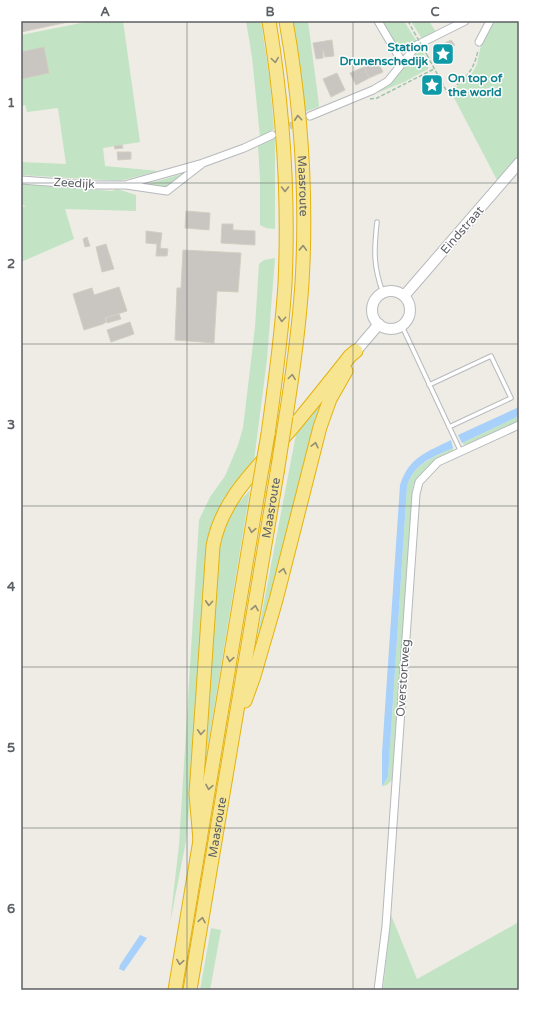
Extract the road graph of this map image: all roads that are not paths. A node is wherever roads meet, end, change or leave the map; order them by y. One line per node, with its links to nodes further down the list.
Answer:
1 (269, 21): 25 (highway, Maasroute, one-way to 25, bridge)
2 (286, 21): 24 (highway, Maasroute, one-way to 2, bridge)
3 (378, 21): 7 (street)
4 (465, 21): 7 (street)
5 (490, 21): 6 (street)
6 (479, 42)
7 (402, 62): 8 (street)
8 (310, 116)
9 (272, 135): 10 (street, Zeedijk)
10 (203, 163): 13 (street, Zeedijk); 13 (street, Zeedijk)
11 (519, 163): 16 (main road, Eindstraat)
12 (21, 180): 13 (street, Zeedijk)
13 (126, 185)
14 (377, 222): 15 (lane)
15 (383, 293): 16 (main road); 17 (main road)
16 (404, 296): 18 (main road)
17 (379, 324): 18 (main road); 19 (main road)
18 (402, 326): 20 (lane)
19 (356, 351): 24 (highway, one-way to 19); 25 (highway, one-way to 25)
20 (429, 385): 22 (lane); 22 (lane)
21 (519, 424): 23 (street, Overstortweg)
22 (449, 427): 23 (lane)
23 (460, 452): 28 (street, Overstortweg)
24 (234, 729): 27 (highway, Maasroute, one-way to 24)
25 (200, 840): 26 (highway, Maasroute, one-way to 26)
26 (175, 990)
27 (190, 990)
28 (378, 990)

